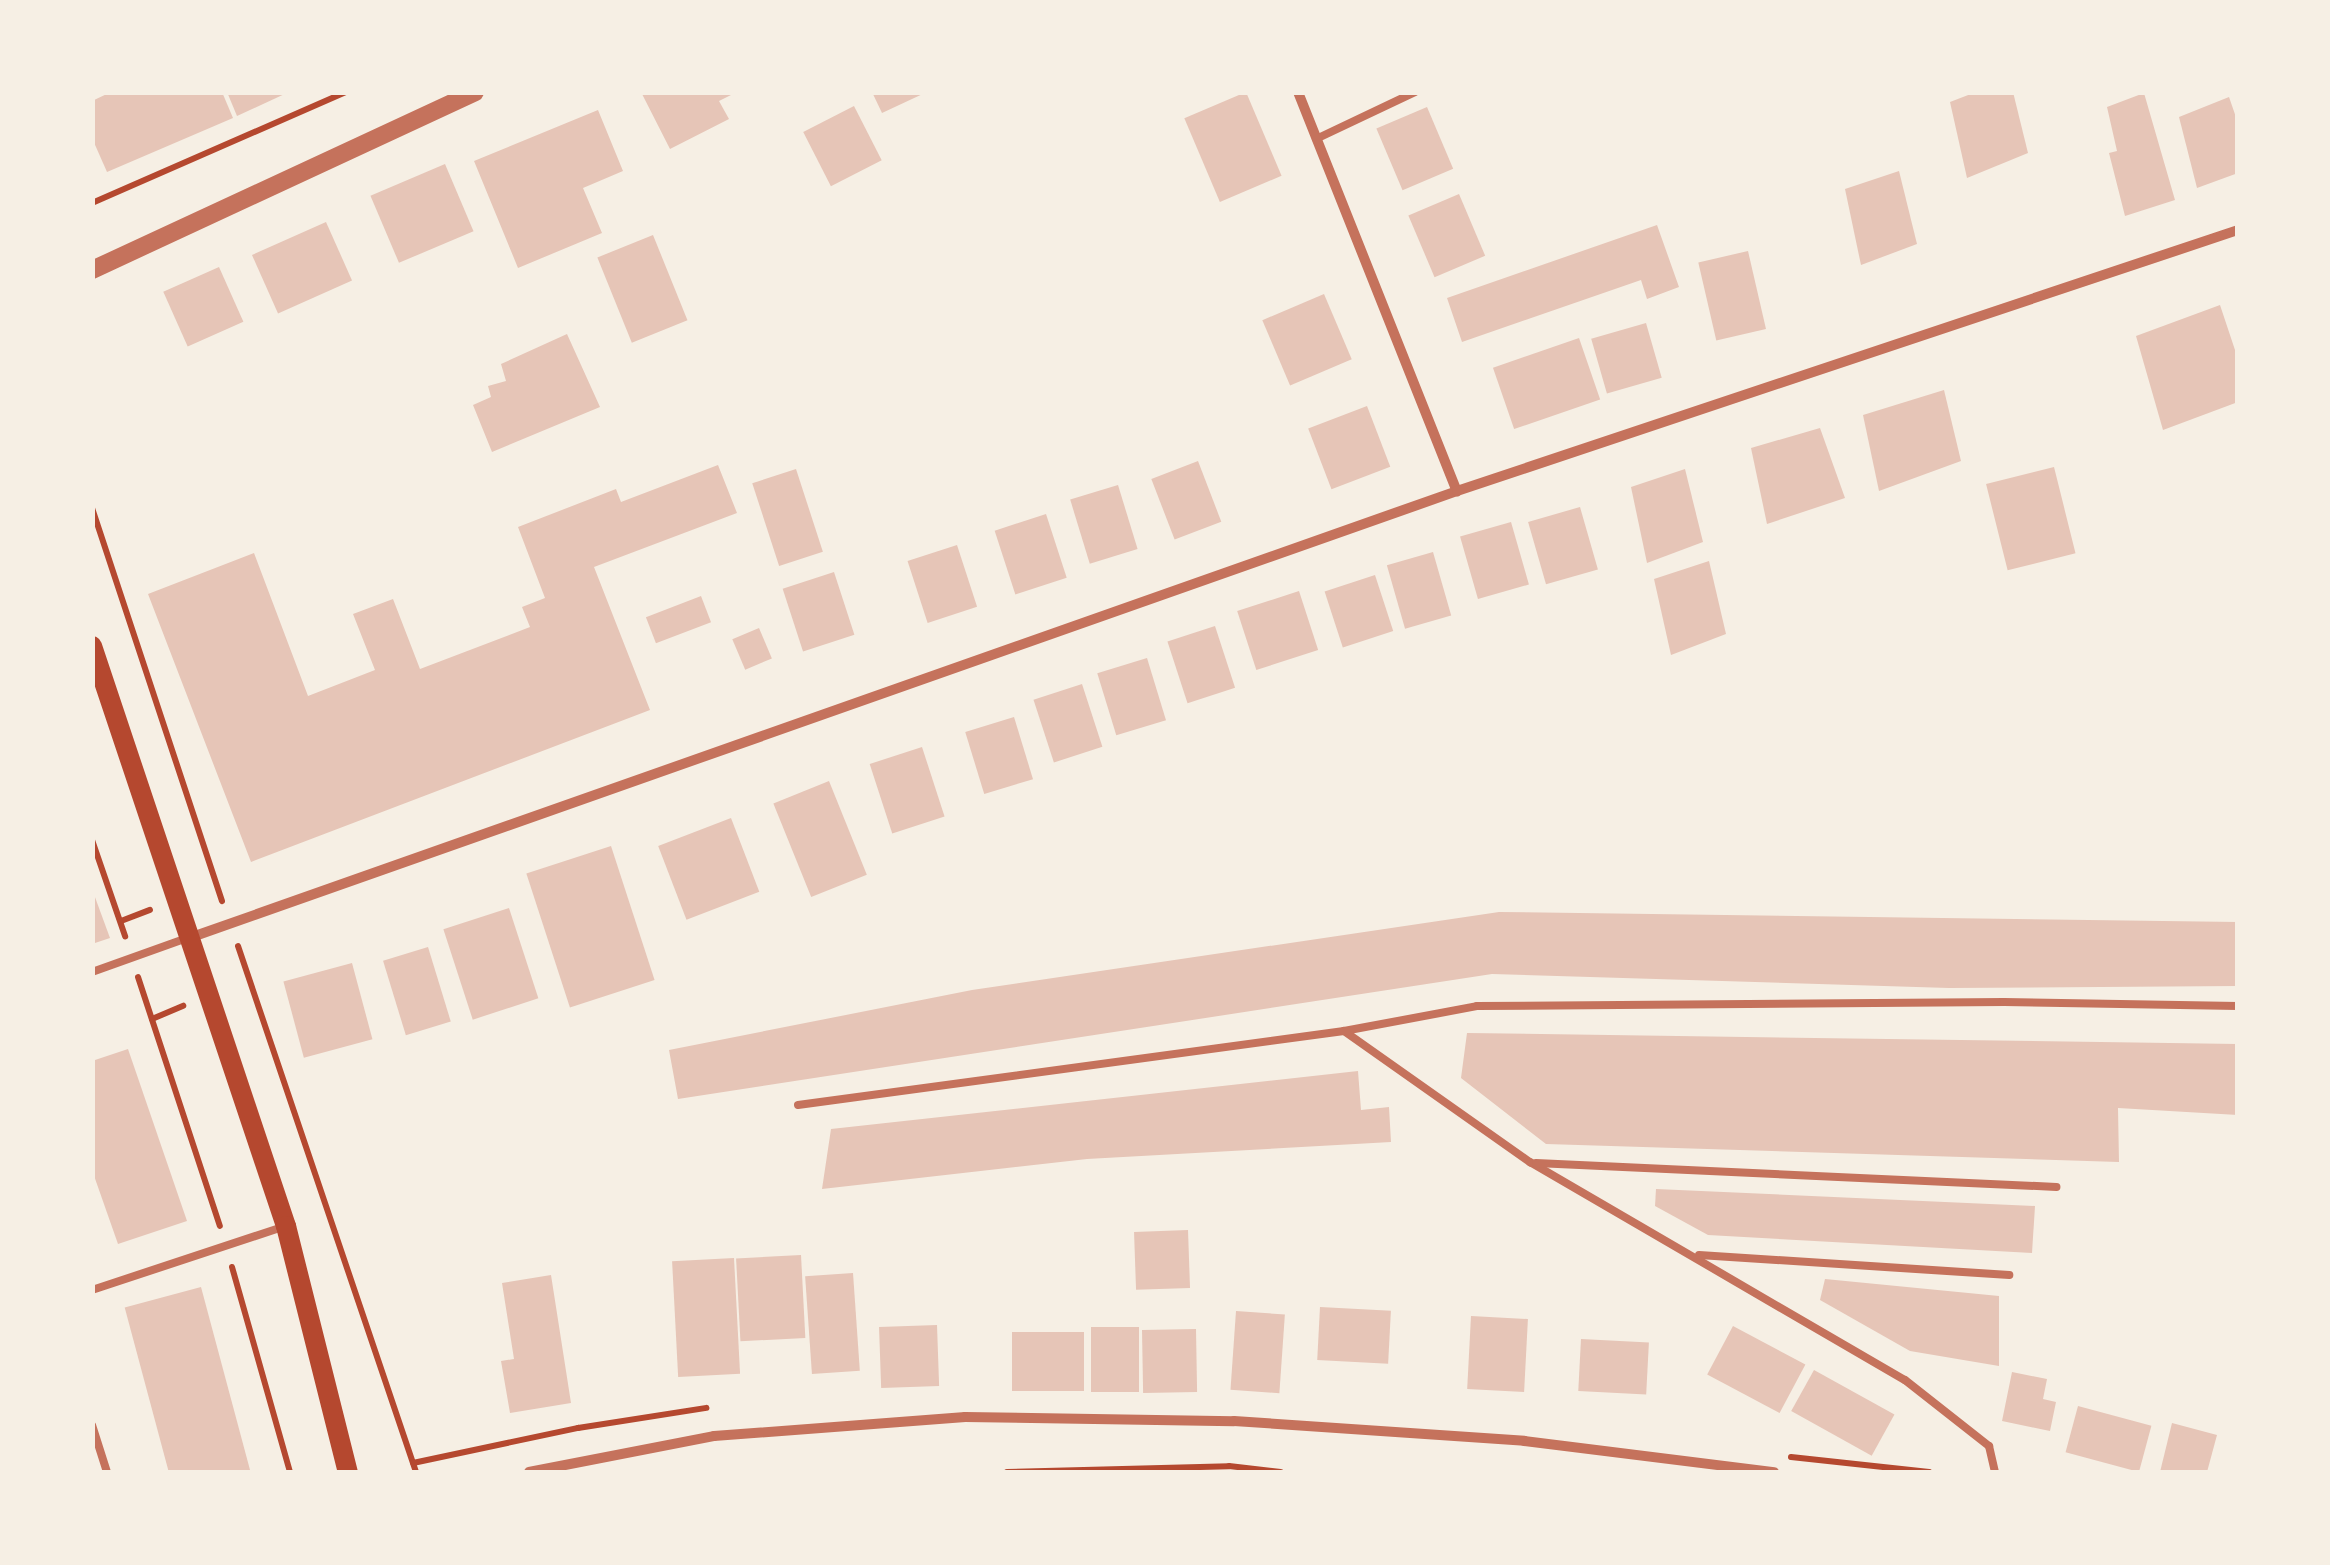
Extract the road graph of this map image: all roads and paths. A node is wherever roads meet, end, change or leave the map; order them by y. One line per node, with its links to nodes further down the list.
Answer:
1 (346, 92): 6 (path)
2 (475, 92): 8 (street)
3 (1298, 92): 5 (street)
4 (1415, 92): 5 (lane)
5 (1316, 139): 9 (street)
6 (92, 203)
7 (2238, 230): 9 (street)
8 (92, 270)
9 (1456, 492): 13 (street)
10 (92, 508): 13 (path)
11 (92, 646): 14 (main road)
12 (92, 840): 15 (path)
13 (231, 923): 14 (street); 31 (path)
14 (192, 936): 15 (lane); 22 (main road)
15 (132, 958): 16 (lane); 23 (path)
16 (92, 972)
17 (2238, 1006): 18 (lane)
18 (1344, 1031): 19 (lane); 20 (lane)
19 (798, 1105)
20 (1530, 1162): 21 (lane); 24 (lane)
21 (2056, 1187)
22 (286, 1226): 23 (lane); 30 (main road)
23 (226, 1244): 26 (lane); 29 (path)
24 (1695, 1254): 25 (lane); 36 (lane)
25 (2008, 1275)
26 (92, 1290)
27 (92, 1425): 28 (lane)
28 (107, 1472)
29 (290, 1472)
30 (348, 1472)
31 (416, 1472)
32 (528, 1472): 35 (street)
33 (1007, 1472): 34 (path)
34 (1280, 1472)
35 (1774, 1472)
36 (1994, 1472)

